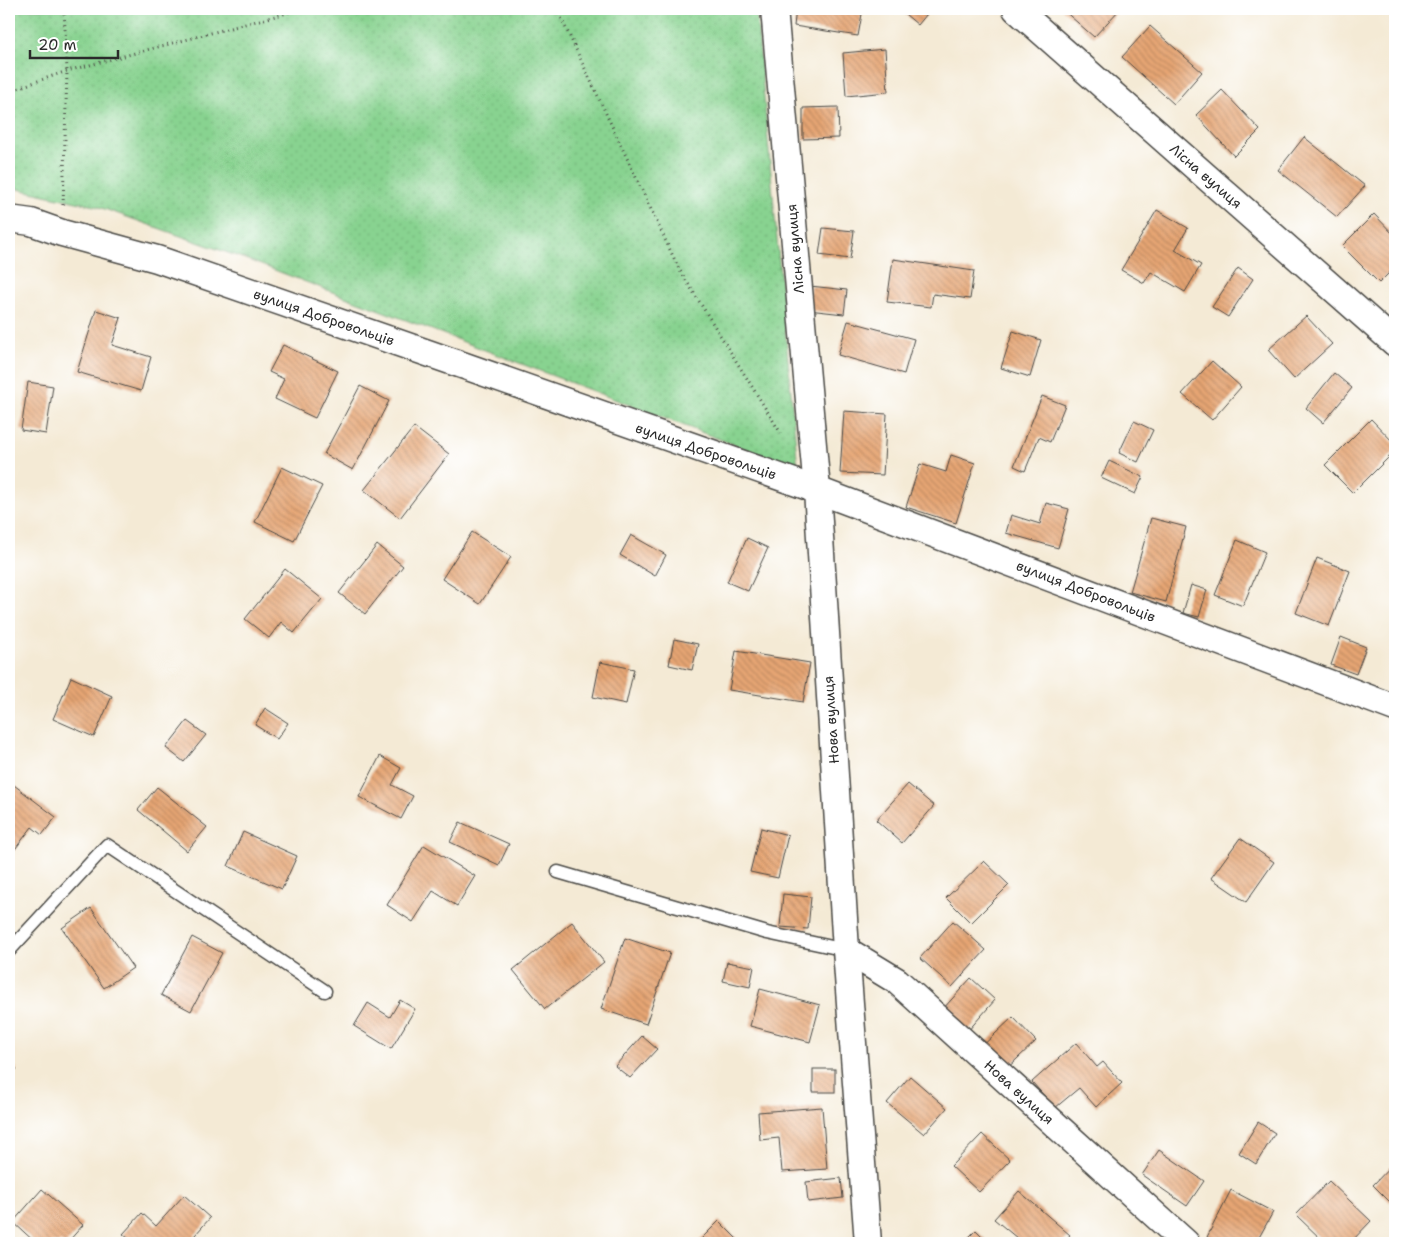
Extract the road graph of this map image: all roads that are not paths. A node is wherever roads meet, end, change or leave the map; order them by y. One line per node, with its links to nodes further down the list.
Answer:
1 (774, 9): 5 (street, Лісна вулиця)
2 (1016, 9): 4 (street, Лісна вулиця)
3 (9, 219): 5 (street, вулиця Добровольців)
4 (1395, 343)
5 (817, 490): 6 (street, вулиця Добровольців); 8 (street, Нова вулиця)
6 (1395, 708)
7 (558, 872): 8 (lane)
8 (846, 950): 11 (street, Нова вулиця); 12 (street, Нова вулиця)
9 (9, 951): 10 (lane)
10 (325, 991)
11 (868, 1243)
12 (1186, 1243)

